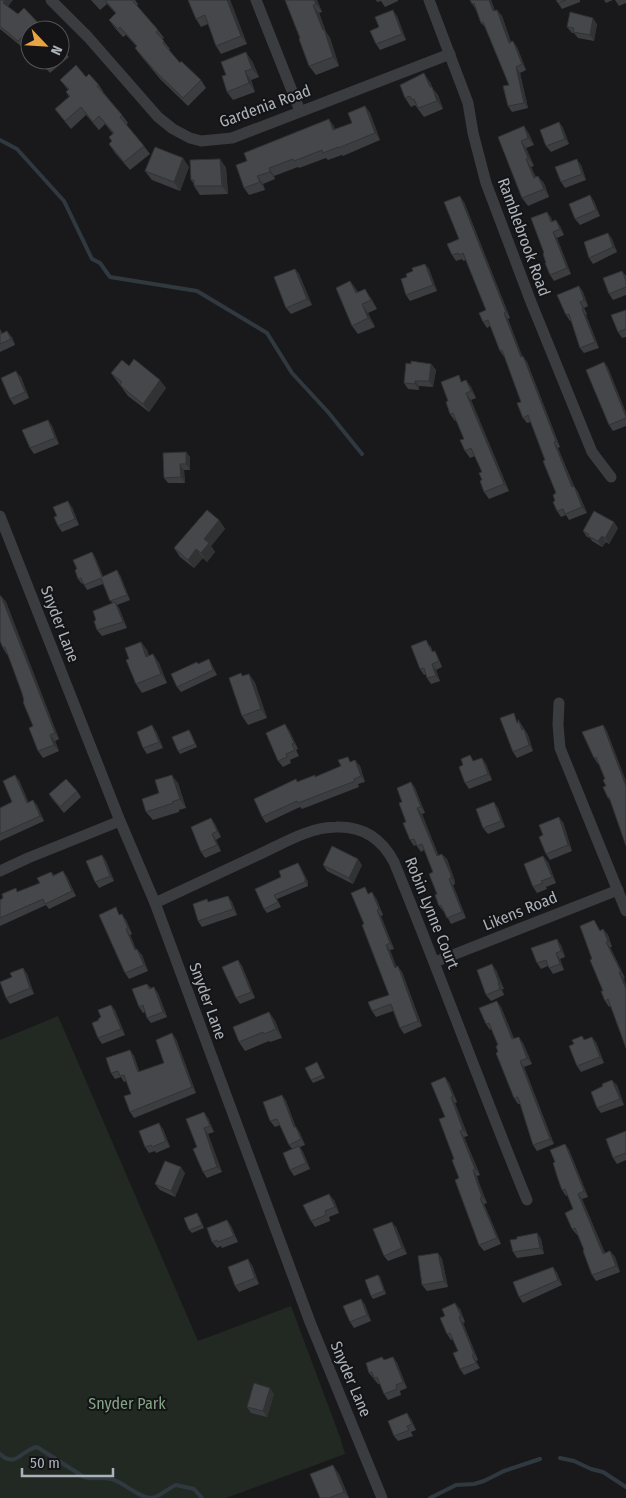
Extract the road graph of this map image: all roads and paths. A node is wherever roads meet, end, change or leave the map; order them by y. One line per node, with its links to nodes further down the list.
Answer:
1 (50, 0): 5 (street, Gardenia Road)
2 (256, 0): 5 (street)
3 (429, 0): 4 (street, Ramblebrook Road)
4 (450, 54): 5 (street, Gardenia Road); 6 (street, Ramblebrook Road)
5 (300, 111)
6 (611, 477)
7 (0, 516): 9 (street, Snyder Lane)
8 (559, 703): 11 (street)
9 (120, 821): 10 (street); 12 (street, Snyder Lane)
10 (0, 871)
11 (618, 890): 13 (street); 14 (street, Likens Road)
12 (155, 903): 14 (street, Robin Lynne Court); 16 (street, Snyder Lane)
13 (626, 911)
14 (435, 962): 15 (street, Robin Lynne Court)
15 (526, 1200)
16 (382, 1498)

